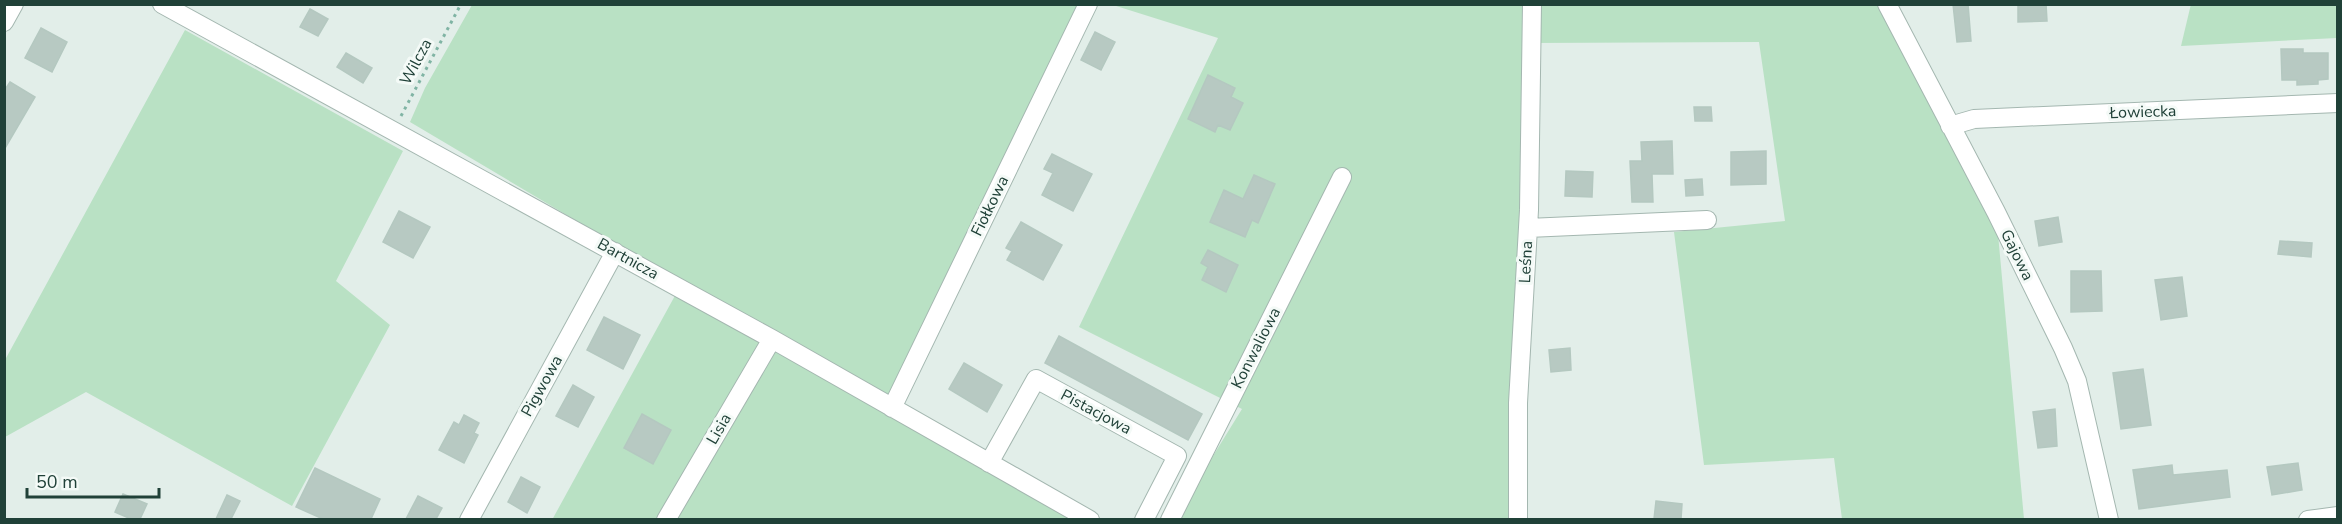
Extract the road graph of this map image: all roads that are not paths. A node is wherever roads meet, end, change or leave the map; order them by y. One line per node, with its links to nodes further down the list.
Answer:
1 (14, 4): 6 (street)
2 (162, 4): 12 (street, Bartnicza)
3 (1088, 4): 14 (street, Fiołkowa)
4 (1532, 4): 11 (street, Leśna)
5 (1887, 4): 8 (street, Gajowa)
6 (4, 22)
7 (2337, 103): 8 (street, Łowiecka)
8 (1950, 126): 23 (street, Gajowa)
9 (1342, 177): 21 (street, Konwaliowa)
10 (1707, 220): 11 (street)
11 (1528, 228): 22 (street, Leśna)
12 (615, 252): 13 (street, Bartnicza); 17 (street, Pigwowa)
13 (772, 339): 14 (street, Bartnicza); 18 (street, Lisia)
14 (892, 408): 15 (street, Bartnicza)
15 (989, 463): 19 (street, Bartnicza); 20 (street, Pistacjowa)
16 (2337, 516): 24 (street)
17 (469, 519)
18 (666, 519)
19 (1090, 519)
20 (1144, 519)
21 (1170, 519)
22 (1518, 519)
23 (2109, 519)
24 (2308, 519)

